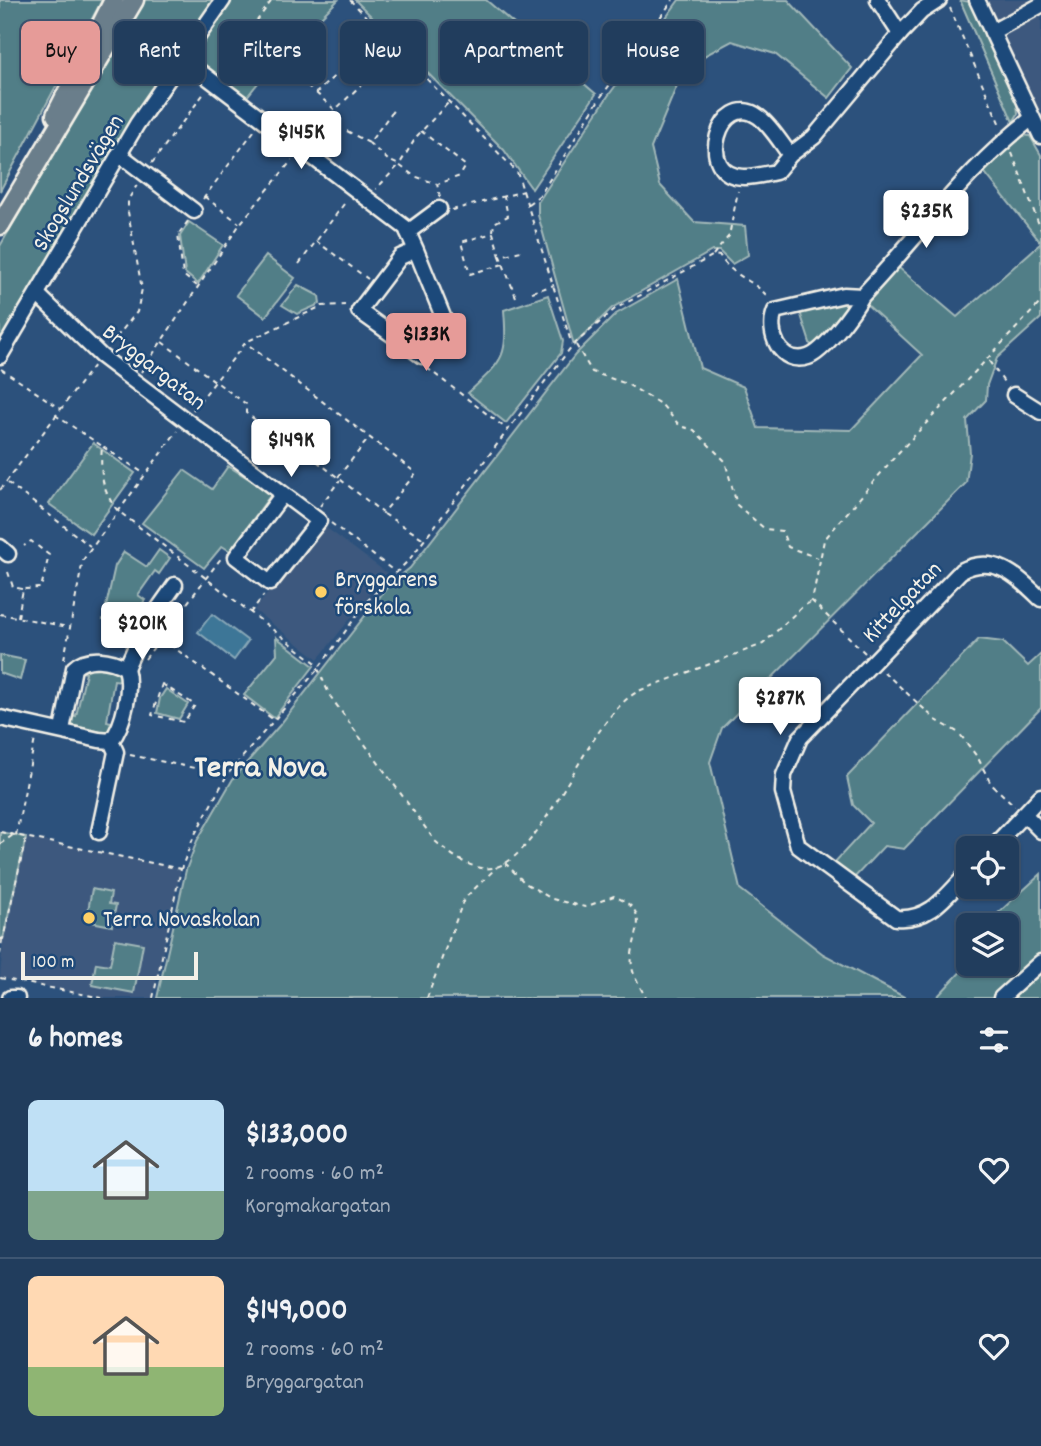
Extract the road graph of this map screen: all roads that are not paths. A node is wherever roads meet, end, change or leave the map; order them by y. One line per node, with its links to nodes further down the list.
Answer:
1 (114, 0): 19 (main road)
2 (134, 0): 19 (main road)
3 (223, 0): 8 (street, Skogslundsvägen)
4 (878, 0): 10 (street)
5 (939, 0): 10 (street)
6 (977, 0): 9 (street)
7 (1041, 5): 9 (street)
8 (205, 25)
9 (992, 32): 13 (street)
10 (900, 34): 16 (street)
11 (205, 76): 20 (street)
12 (165, 84): 15 (street, Skogslundsvägen)
13 (1031, 119): 14 (street); 23 (street)
14 (1041, 136)
15 (119, 155): 18 (street); 22 (street, Skogslundsvägen)
16 (790, 155): 16 (street)
17 (439, 209): 20 (street)
18 (194, 211)
19 (0, 225)
20 (408, 232): 21 (street)
21 (416, 250): 21 (street)
22 (37, 293): 24 (street, Skogslundsvägen); 27 (street, Bryggargatan)
23 (862, 296): 23 (street)
24 (0, 356)
25 (1014, 395): 26 (street)
26 (1041, 412)
27 (283, 494): 27 (street, Bryggargatan)
28 (175, 585): 30 (street)
29 (1041, 599): 39 (street, Kittelgatan)
30 (126, 668): 32 (street); 33 (street)
31 (0, 718): 32 (street)
32 (56, 729): 33 (street)
33 (113, 746): 37 (street)
34 (1041, 796): 35 (street)
35 (1024, 814): 36 (street); 38 (street)
36 (1041, 831)
37 (99, 832)
38 (1003, 836)
39 (956, 885)
40 (1041, 962): 43 (street)
41 (10, 998): 42 (street)
42 (17, 998)
43 (1001, 998)

